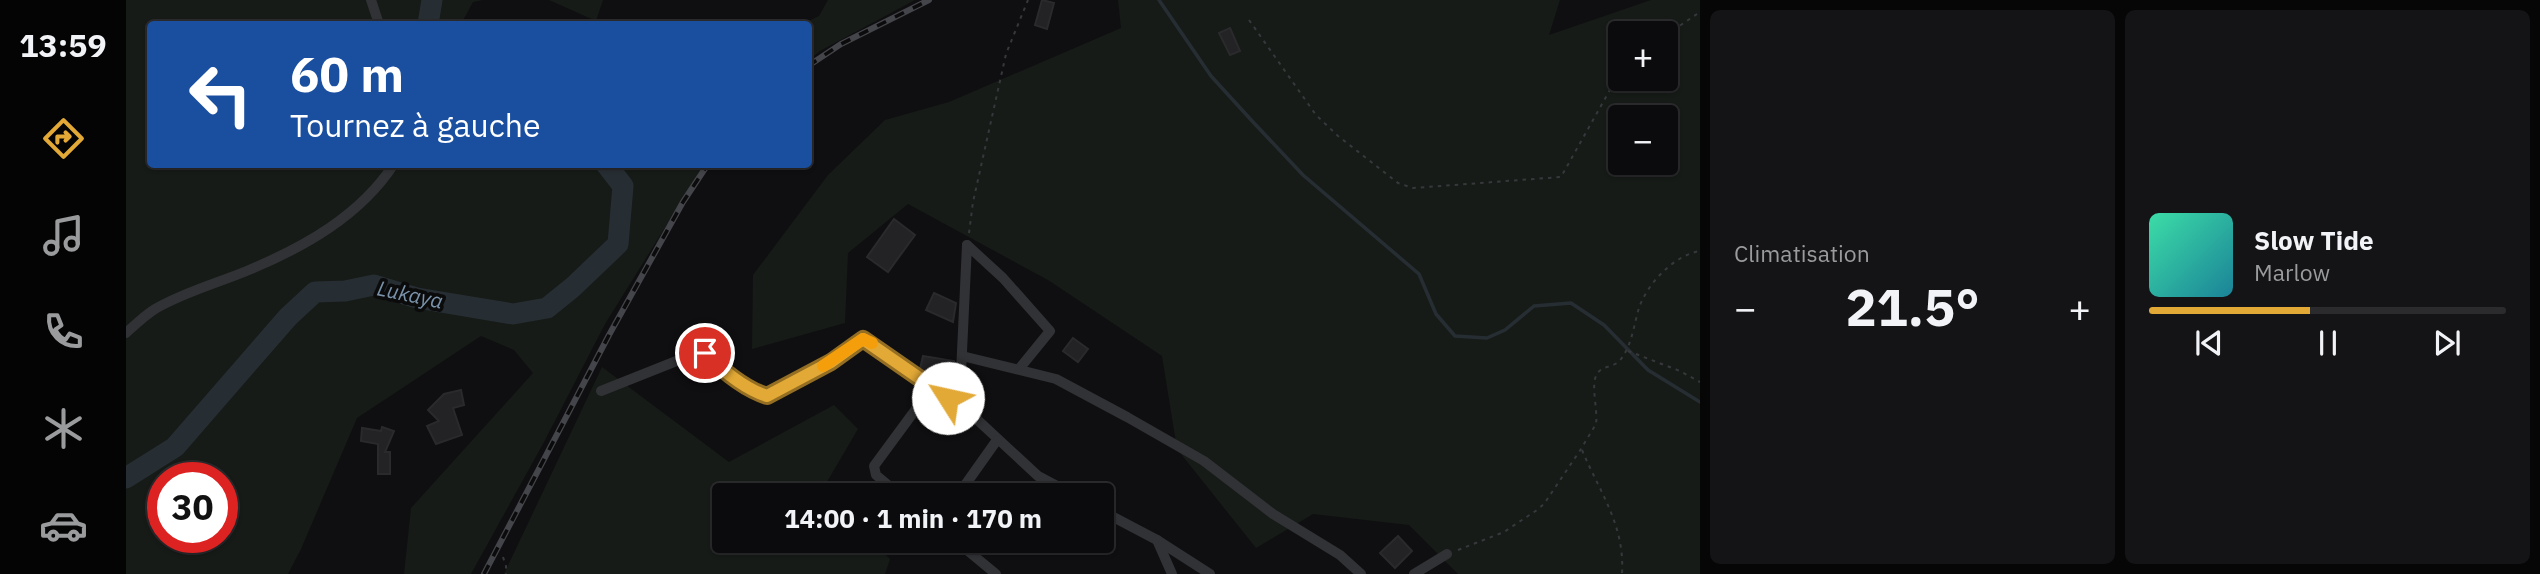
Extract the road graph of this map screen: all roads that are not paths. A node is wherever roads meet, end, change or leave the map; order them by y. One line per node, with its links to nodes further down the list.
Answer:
1 (371, 0): 2 (street)
2 (378, 21)
3 (391, 168): 4 (street)
4 (126, 333)
5 (962, 355): 6 (street); 6 (street); 9 (street)
6 (1019, 369): 21 (street)
7 (927, 384): 8 (street); 9 (street); 11 (street)
8 (601, 391)
9 (970, 413): 10 (street)
10 (997, 440): 12 (street); 13 (street)
11 (886, 483)
12 (967, 483)
13 (1051, 483)
14 (1114, 517): 15 (street)
15 (1157, 540): 19 (street); 20 (street)
16 (971, 553): 18 (street)
17 (1447, 554): 22 (street)
18 (996, 574)
19 (1172, 574)
20 (1210, 574)
21 (1361, 574)
22 (1414, 574)

